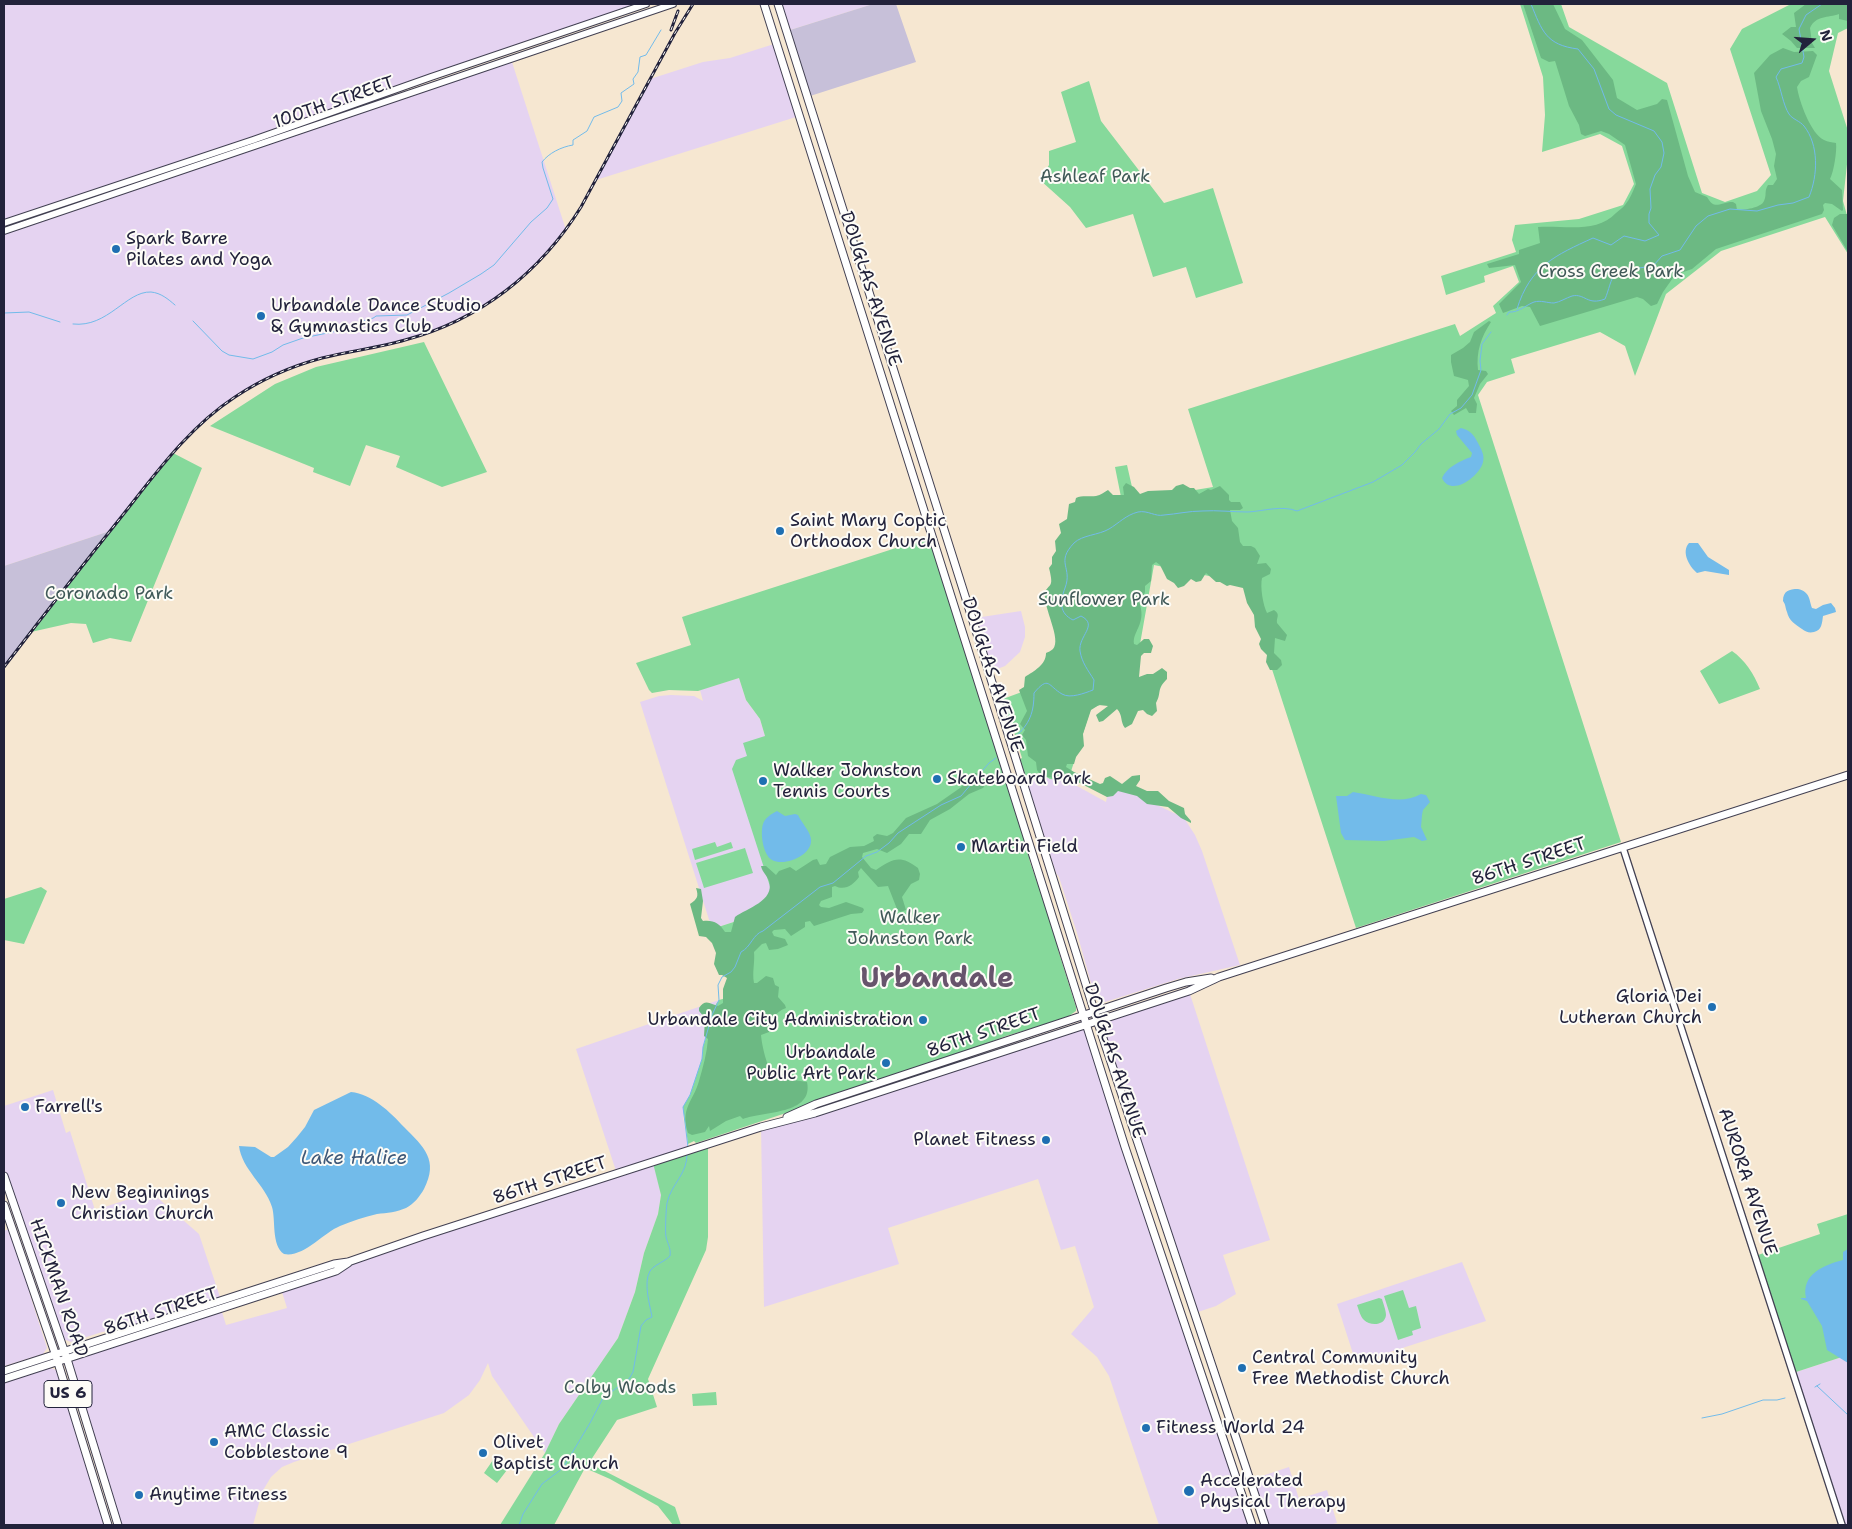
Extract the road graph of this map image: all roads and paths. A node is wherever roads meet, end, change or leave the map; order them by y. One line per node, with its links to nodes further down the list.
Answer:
1 (646, 4): 5 (main road, 100TH STREET)
2 (673, 4): 6 (main road, 100TH STREET)
3 (764, 4): 11 (main road, DOUGLAS AVENUE)
4 (778, 4): 10 (main road, DOUGLAS AVENUE)
5 (4, 224)
6 (4, 230)
7 (1848, 776): 8 (main road, 86TH STREET)
8 (1623, 848): 9 (main road, 86TH STREET); 30 (street, AURORA AVENUE)
9 (1219, 977): 10 (main road, 86TH STREET); 12 (main road, 86TH STREET)
10 (1094, 1011): 11 (main road, 86TH STREET); 12 (main road, DOUGLAS AVENUE)
11 (1083, 1015): 13 (main road, DOUGLAS AVENUE); 14 (main road, 86TH STREET)
12 (1097, 1020): 13 (main road, 86TH STREET); 16 (main road, DOUGLAS AVENUE)
13 (1086, 1024): 14 (main road, 86TH STREET); 15 (main road, DOUGLAS AVENUE)
14 (762, 1127): 19 (main road, 86TH STREET)
15 (1125, 1147): 16 (main road); 28 (main road, DOUGLAS AVENUE)
16 (1147, 1173): 29 (main road, DOUGLAS AVENUE)
17 (4, 1176): 20 (main road, HICKMAN ROAD / US 6)
18 (4, 1204): 21 (main road, HICKMAN ROAD / US 6)
19 (348, 1262): 20 (main road, 86TH STREET); 22 (main road, 86TH STREET)
20 (64, 1351): 21 (main road, 86TH STREET); 22 (main road, HICKMAN ROAD / US 6)
21 (55, 1353): 23 (main road, HICKMAN ROAD / US 6); 24 (main road, 86TH STREET)
22 (67, 1359): 23 (main road, 86TH STREET); 27 (main road, HICKMAN ROAD / US 6)
23 (58, 1361): 25 (main road, 86TH STREET); 26 (main road, HICKMAN ROAD / US 6)
24 (4, 1371)
25 (4, 1379)
26 (108, 1525)
27 (118, 1525)
28 (1252, 1525)
29 (1265, 1525)
30 (1842, 1525)

